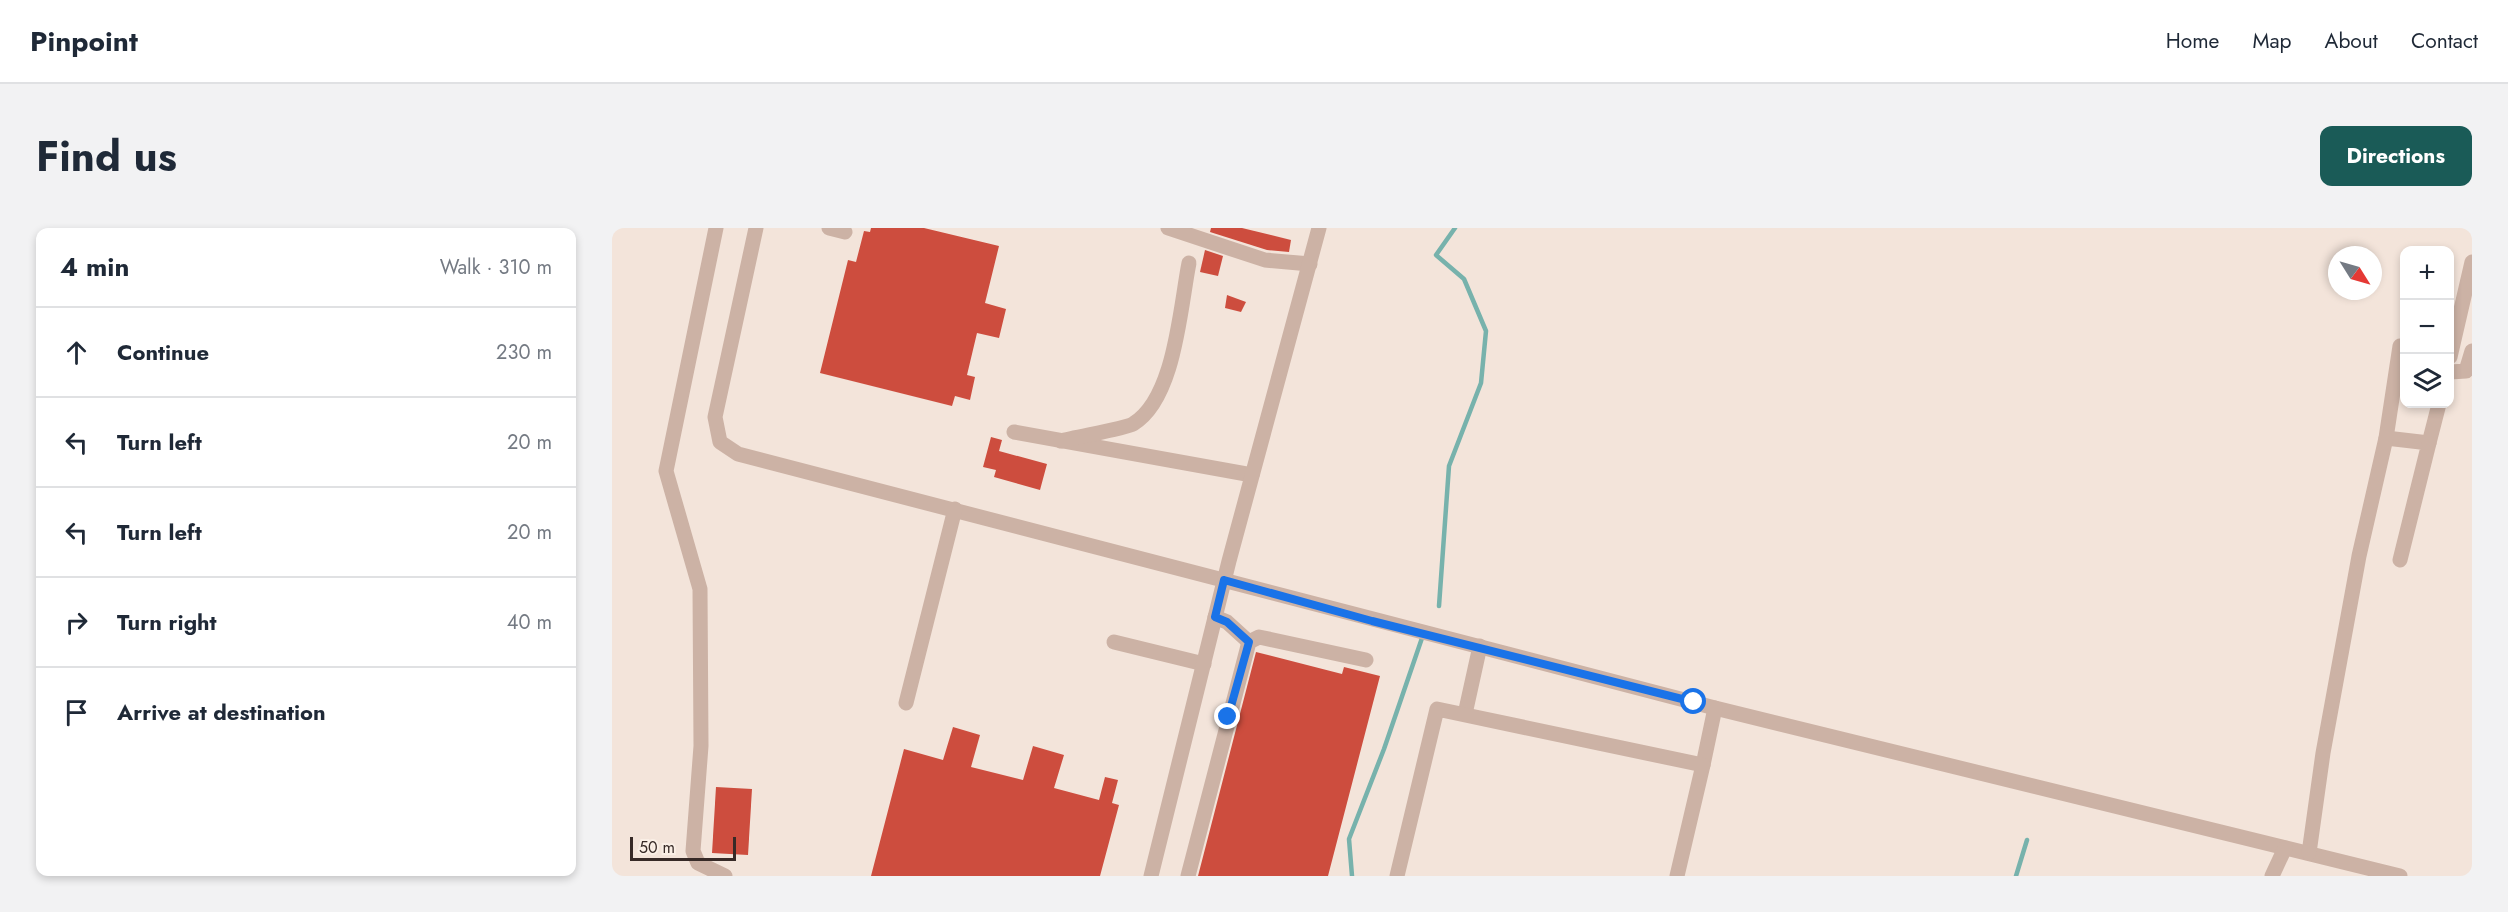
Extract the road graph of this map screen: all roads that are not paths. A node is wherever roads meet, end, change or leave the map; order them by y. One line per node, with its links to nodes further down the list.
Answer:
1 (716, 228): 35 (street)
2 (756, 228): 20 (street)
3 (829, 228): 6 (street)
4 (1168, 228): 9 (street)
5 (1319, 228): 9 (street)
6 (845, 232)
7 (2472, 262): 12 (street)
8 (1189, 263): 17 (street)
9 (1310, 264): 19 (street)
10 (2400, 346): 16 (street)
11 (2472, 351): 13 (street)
12 (2451, 354)
13 (2454, 372)
14 (2438, 408): 18 (street)
15 (1014, 432): 17 (street)
16 (2386, 438): 18 (street); 34 (street)
17 (1061, 441): 19 (street)
18 (2429, 443): 21 (street)
19 (1252, 475): 22 (street)
20 (956, 508): 22 (street); 29 (street)
21 (2400, 560)
22 (1224, 580): 23 (street); 26 (street)
23 (1215, 617): 25 (street); 28 (street)
24 (1114, 642): 28 (street)
25 (1249, 642): 27 (street); 37 (street)
26 (1480, 646): 30 (street); 31 (street)
27 (1366, 660)
28 (1204, 664): 36 (street)
29 (906, 703)
30 (1715, 708): 32 (street); 33 (street)
31 (1465, 714): 32 (street); 38 (street)
32 (1703, 765): 39 (street)
33 (2285, 848): 34 (street); 40 (street)
34 (2309, 853): 41 (street)
35 (724, 876)
36 (1151, 876)
37 (1188, 876)
38 (1396, 876)
39 (1677, 876)
40 (2272, 876)
41 (2400, 876)

